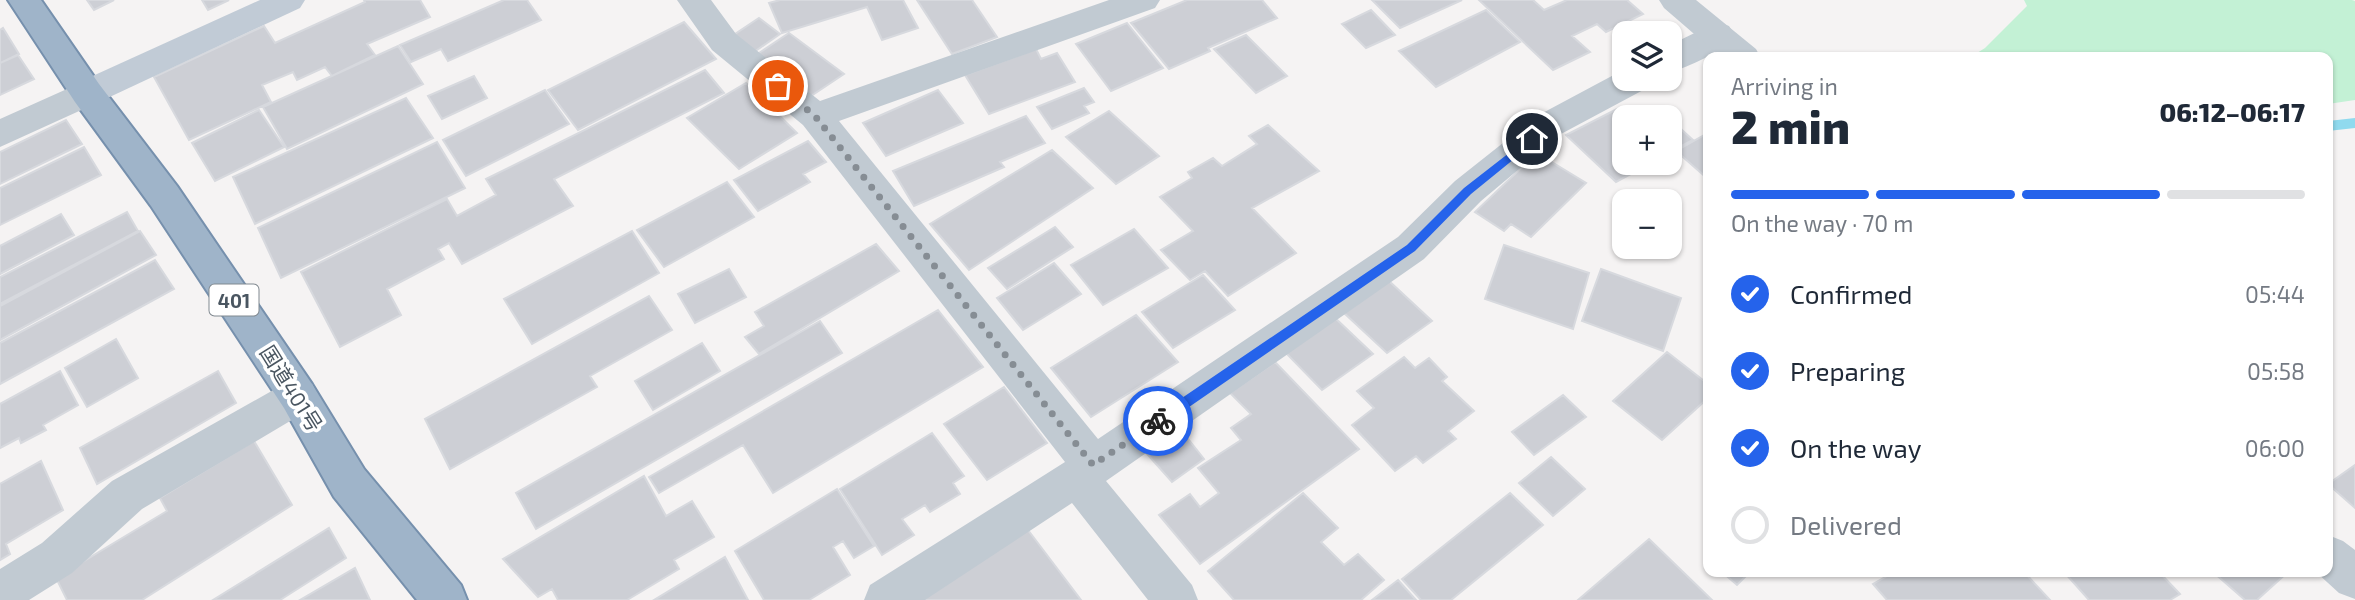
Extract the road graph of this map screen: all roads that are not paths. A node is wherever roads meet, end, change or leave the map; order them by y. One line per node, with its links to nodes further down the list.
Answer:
1 (24, 0): 10 (highway, 国道401号 / 401)
2 (289, 0): 10 (main road)
3 (693, 0): 11 (street)
4 (1144, 0): 11 (street)
5 (1675, 0): 6 (street)
6 (1717, 34): 7 (street); 8 (street)
7 (1737, 52)
8 (1682, 53)
9 (1613, 91): 14 (street)
10 (87, 93): 12 (street); 13 (highway, 国道401号 / 401)
11 (815, 116): 14 (street)
12 (0, 134)
13 (298, 396): 17 (street); 18 (highway, 国道401号 / 401)
14 (1085, 471): 19 (street); 20 (street)
15 (2333, 559): 16 (street)
16 (2355, 578)
17 (0, 593)
18 (445, 600)
19 (886, 600)
20 (1176, 600)

